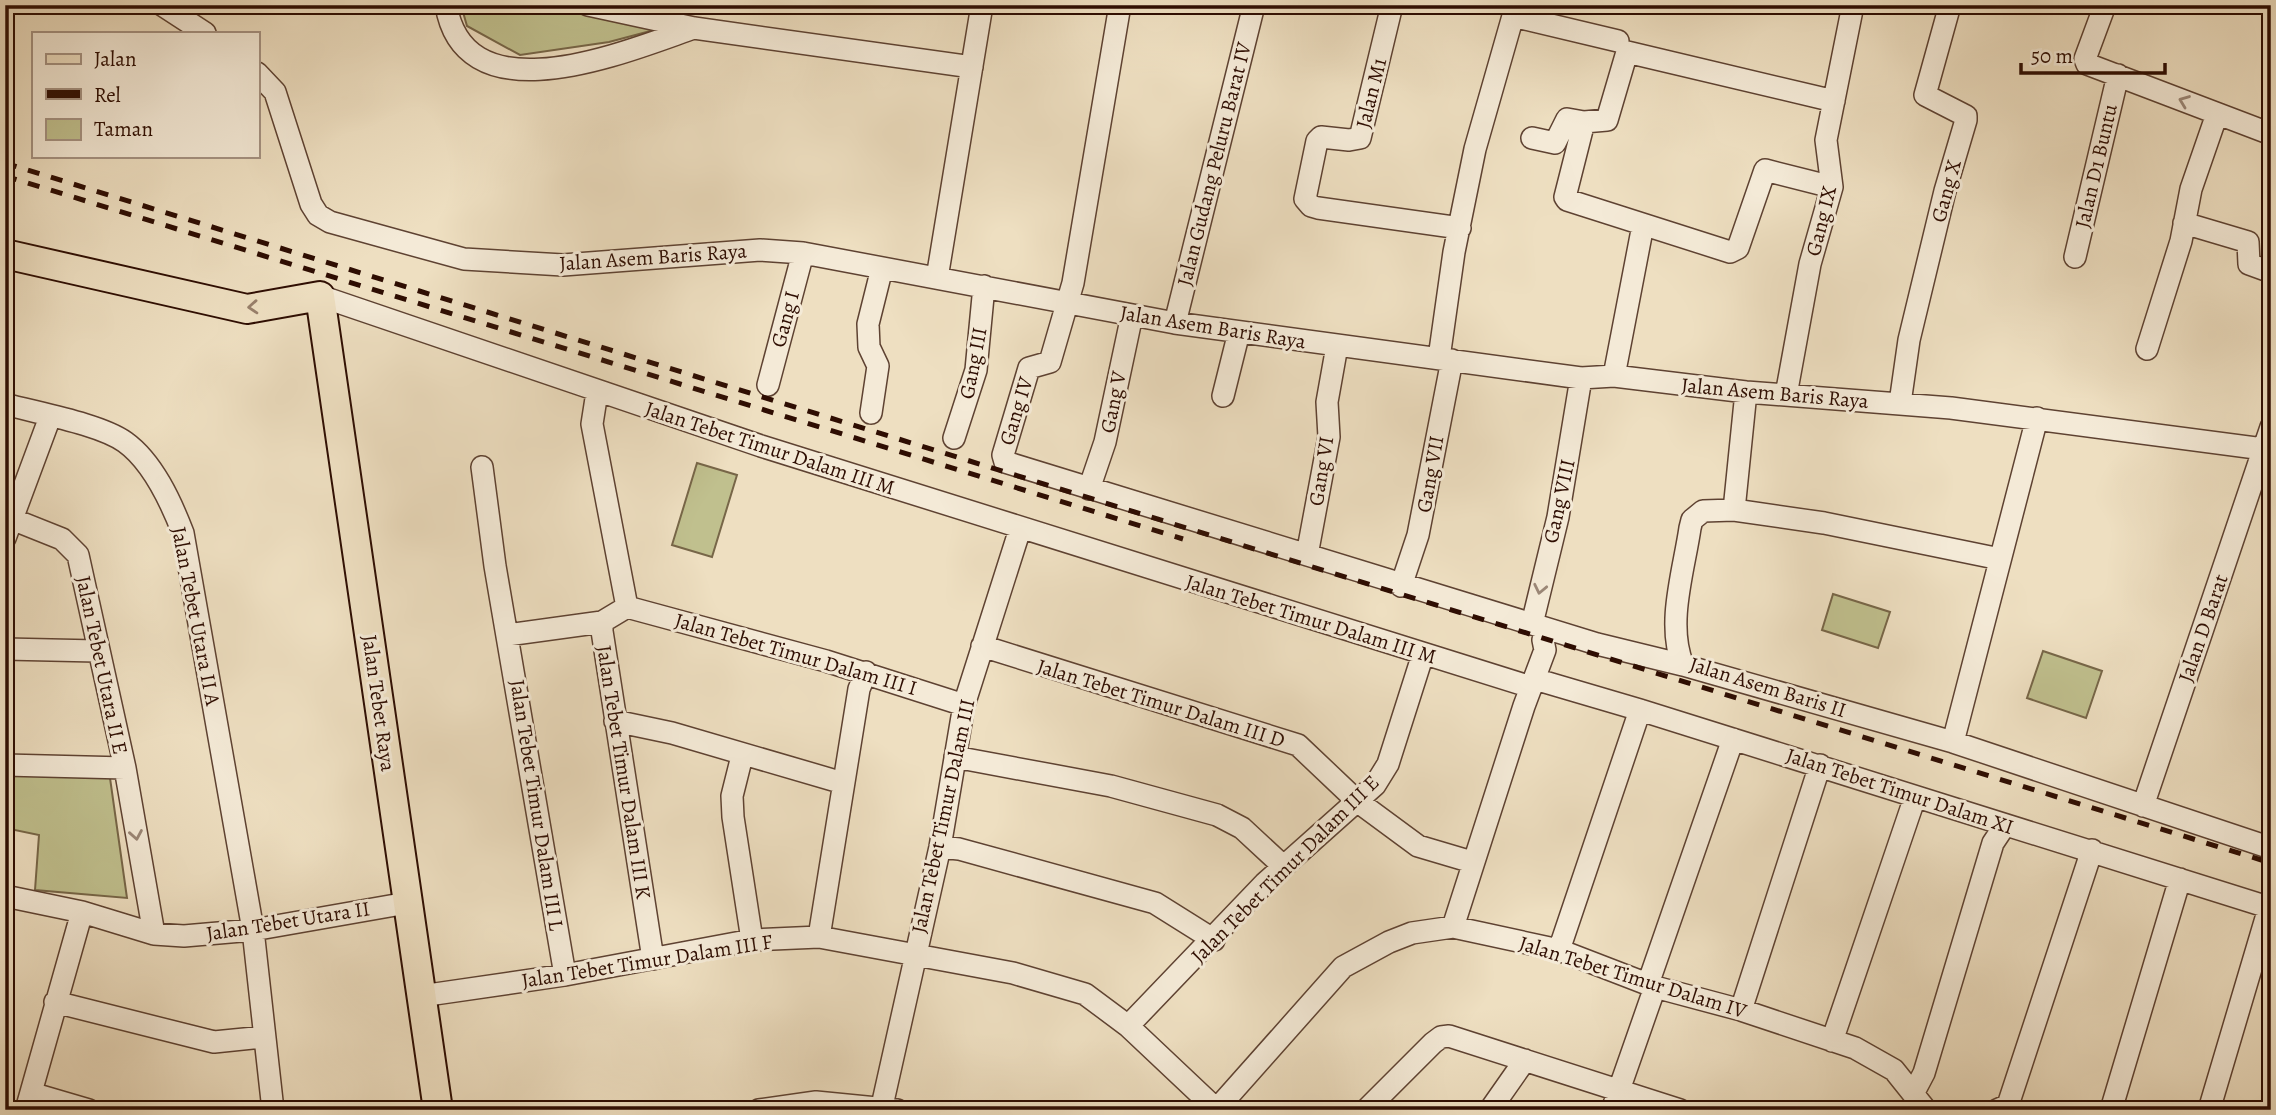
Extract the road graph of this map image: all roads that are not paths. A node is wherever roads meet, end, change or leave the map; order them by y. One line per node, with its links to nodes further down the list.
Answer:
1 (162, 5): 13 (street)
2 (446, 5): 12 (street)
3 (588, 5): 12 (street)
4 (982, 5): 15 (street)
5 (1120, 5): 35 (street)
6 (1254, 5): 37 (street, Jalan Gudang Peluru Barat IV)
7 (1392, 5): 26 (street, Jalan M1)
8 (1853, 5): 18 (street, Gang IX)
9 (1950, 5): 49 (street, Gang X)
10 (2105, 5): 17 (street)
11 (1517, 11): 14 (street); 26 (street, Gang VII)
12 (694, 27): 15 (street)
13 (203, 32)
14 (1618, 41)
15 (972, 67): 32 (street)
16 (259, 75): 27 (street, Jalan Asem Baris Raya)
17 (2118, 75): 19 (street, one-way to 17); 29 (street, Jalan D1 Buntu)
18 (1834, 101): 20 (street); 23 (street, Gang IX)
19 (2217, 114): 21 (street); 24 (street)
20 (1584, 122): 22 (street); 25 (street)
21 (2271, 134)
22 (1532, 138)
23 (1832, 187): 25 (street); 47 (street, Gang IX)
24 (2184, 223): 31 (street); 40 (street)
25 (1643, 225): 42 (street)
26 (1460, 228): 41 (street, Gang VII)
27 (803, 253): 30 (street, Jalan Asem Baris Raya); 44 (street, Gang I)
28 (5, 254): 34 (main road, Jalan Tebet Timur Dalam III M, one-way to 28)
29 (2075, 257)
30 (882, 268): 32 (street, Jalan Asem Baris Raya); 51 (street)
31 (2271, 272)
32 (937, 278): 33 (street, Jalan Asem Baris Raya)
33 (984, 286): 35 (street, Jalan Asem Baris Raya); 55 (street, Gang III)
34 (320, 296): 45 (street, Jalan Tebet Timur Dalam III M); 98 (main road, Jalan Tebet Raya)
35 (1069, 303): 36 (street, Jalan Asem Baris Raya); 58 (street, Gang IV)
36 (1132, 315): 37 (street, Jalan Asem Baris Raya); 58 (street, Gang V)
37 (1175, 323): 38 (street, Jalan Asem Baris Raya)
38 (1239, 332): 39 (street, Jalan Asem Baris Raya); 48 (street)
39 (1337, 346): 41 (street, Jalan Asem Baris Raya); 62 (street, Gang VI)
40 (2147, 349)
41 (1445, 359): 43 (street, Jalan Asem Baris Raya); 64 (street, Gang VII)
42 (1614, 376): 43 (street, Jalan Asem Baris Raya); 46 (street, Jalan Asem Baris Raya)
43 (1581, 378): 67 (street, Gang VIII, one-way to 67)
44 (768, 385)
45 (597, 392): 61 (street, Jalan Tebet Timur Dalam III M); 65 (street)
46 (1746, 393): 47 (street, Jalan Asem Baris Raya); 59 (street)
47 (1786, 395): 49 (street, Jalan Asem Baris Raya)
48 (1223, 396)
49 (1900, 403): 53 (street, Jalan Asem Baris Raya)
50 (5, 404): 52 (street, Jalan Tebet Utara II A)
51 (871, 413)
52 (50, 417): 60 (street); 102 (street, Jalan Tebet Utara II A)
53 (2037, 418): 56 (street, Jalan Asem Baris Raya); 63 (street)
54 (2271, 427): 56 (street, Jalan D Barat)
55 (954, 438)
56 (2267, 450): 89 (street, Jalan D Barat)
57 (482, 467): 68 (street, Jalan Tebet Timur Dalam III L)
58 (1089, 489): 62 (street)
59 (1734, 510): 63 (street, Jalan Asem Baris II); 73 (street, Jalan Asem Baris II)
60 (9, 528): 71 (street, Jalan Tebet Utara II E)
61 (1020, 529): 69 (street, Jalan Tebet Timur Dalam III); 72 (street, Jalan Tebet Timur Dalam III M)
62 (1307, 555): 64 (street)
63 (2000, 559): 80 (street)
64 (1402, 586): 67 (street)
65 (627, 607): 66 (street, Jalan Tebet Timur Dalam III K); 74 (street, Jalan Tebet Timur Dalam III I)
66 (602, 622): 68 (street); 78 (street, Jalan Tebet Timur Dalam III K)
67 (1539, 626): 73 (street); 75 (street, Gang VIII)
68 (507, 635): 110 (street, Jalan Tebet Timur Dalam III L)
69 (982, 646): 76 (street, Jalan Tebet Timur Dalam III); 88 (street, Jalan Tebet Timur Dalam III D)
70 (5, 649): 71 (street)
71 (97, 651): 85 (street, Jalan Tebet Utara II E)
72 (1423, 654): 75 (street, Jalan Tebet Timur Dalam III M); 88 (street, Jalan Tebet Timur Dalam III E)
73 (1683, 665): 80 (street, Jalan Asem Baris II)
74 (866, 672): 76 (street, Jalan Tebet Timur Dalam III I); 86 (street)
75 (1531, 687): 77 (street, Jalan Tebet Timur Dalam XI); 94 (street, Gang VIII)
76 (964, 705): 82 (street, Jalan Tebet Timur Dalam III)
77 (1640, 710): 79 (street, Jalan Tebet Timur Dalam XI); 107 (street)
78 (615, 721): 81 (street); 109 (street, Jalan Tebet Timur Dalam III K)
79 (1733, 739): 84 (street, Jalan Tebet Timur Dalam XI); 111 (street)
80 (1953, 742): 89 (street, Jalan Asem Baris II)
81 (742, 756): 86 (street); 105 (street)
82 (956, 757): 91 (street, Jalan Tebet Timur Dalam III); 95 (street)
83 (5, 765): 85 (street)
84 (1820, 765): 87 (street, Jalan Tebet Timur Dalam XI); 114 (street)
85 (125, 768): 103 (street, Jalan Tebet Utara II E, one-way to 103)
86 (844, 783): 104 (street)
87 (1916, 797): 90 (street, Jalan Tebet Timur Dalam XI); 117 (street)
88 (1357, 801): 94 (street, Jalan Tebet Timur Dalam III D); 95 (street, Jalan Tebet Timur Dalam III E)
89 (2143, 806): 92 (street, Jalan Asem Baris II)
90 (2005, 824): 93 (street, Jalan Tebet Timur Dalam XI); 121 (street)
91 (940, 847): 106 (street); 108 (street, Jalan Tebet Timur Dalam III)
92 (2271, 848)
93 (2092, 850): 96 (street, Jalan Tebet Timur Dalam XI); 131 (street)
94 (1472, 862): 101 (street, Gang VIII)
95 (1283, 866): 106 (street, Jalan Tebet Timur Dalam III E)
96 (2180, 879): 99 (street, Jalan Tebet Timur Dalam XI); 132 (street)
97 (5, 896): 100 (street, Jalan Tebet Utara II)
98 (407, 903): 102 (street, Jalan Tebet Utara II); 112 (main road, Jalan Tebet Raya)
99 (2270, 908): 133 (street)
100 (82, 912): 103 (street, Jalan Tebet Utara II); 113 (street)
101 (1452, 927): 107 (street, Jalan Tebet Timur Dalam IV); 123 (street, Jalan Tebet Timur Dalam IV)
102 (253, 930): 103 (street, Jalan Tebet Utara II); 116 (street, Jalan Tebet Utara II A)
103 (154, 934)
104 (819, 937): 105 (street, Jalan Tebet Timur Dalam III F); 108 (street, Jalan Tebet Timur Dalam III F)
105 (752, 940): 109 (street, Jalan Tebet Timur Dalam III F)
106 (1214, 940): 115 (street, Jalan Tebet Timur Dalam III E)
107 (1559, 950): 111 (street, Jalan Tebet Timur Dalam IV)
108 (914, 955): 115 (street, Jalan Tebet Timur Dalam III F); 122 (street, Jalan Tebet Timur Dalam III)
109 (653, 959): 110 (street, Jalan Tebet Timur Dalam III F)
110 (565, 975): 112 (street, Jalan Tebet Timur Dalam III F)
111 (1651, 986): 114 (street, Jalan Tebet Timur Dalam IV); 120 (street)
112 (421, 996): 126 (main road, Jalan Tebet Raya)
113 (55, 1002): 116 (street); 119 (street)
114 (1741, 1010): 117 (street, Jalan Tebet Timur Dalam IV)
115 (1128, 1026): 123 (street, Jalan Tebet Timur Dalam III F)
116 (264, 1037): 125 (street, Jalan Tebet Utara II A)
117 (1832, 1041): 121 (street, Jalan Tebet Timur Dalam IV)
118 (1525, 1060): 120 (street); 128 (street); 129 (street)
119 (29, 1101): 124 (street)
120 (1617, 1101): 130 (street)
121 (1920, 1101)
122 (890, 1108): 127 (street)
123 (1216, 1109)
124 (89, 1110)
125 (273, 1110)
126 (438, 1110)
127 (759, 1110)
128 (1366, 1110)
129 (1490, 1110)
130 (1680, 1110)
131 (1997, 1110)
132 (2111, 1110)
133 (2209, 1110)

